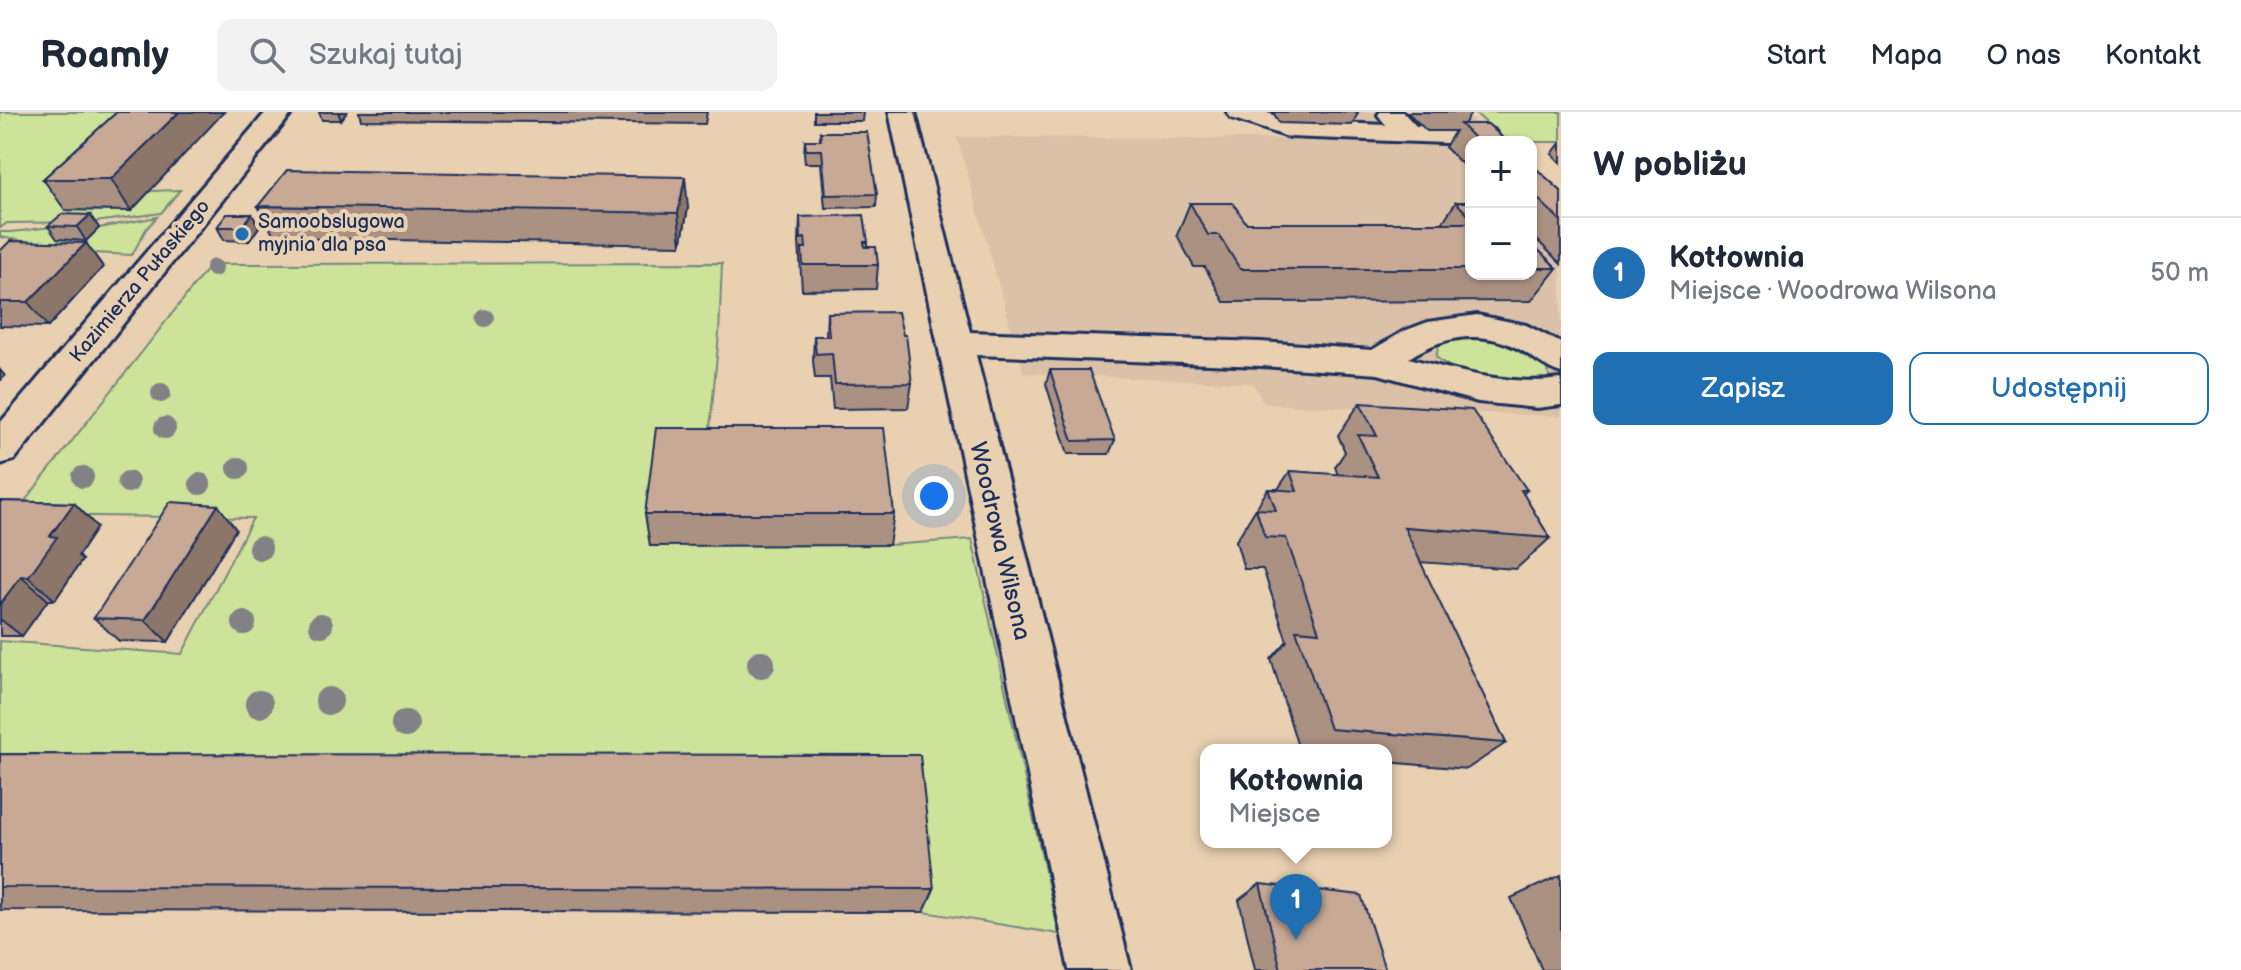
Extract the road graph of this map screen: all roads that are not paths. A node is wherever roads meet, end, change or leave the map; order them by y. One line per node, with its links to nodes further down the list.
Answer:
1 (280, 112): 13 (street, Kazimierza Pułaskiego)
2 (902, 112): 9 (street, Woodrowa Wilsona)
3 (1240, 112): 6 (street)
4 (1388, 112): 6 (street)
5 (1456, 112): 7 (street)
6 (1409, 134): 8 (street)
7 (1484, 136)
8 (1465, 138)
9 (955, 343): 11 (street); 14 (street, Woodrowa Wilsona)
10 (1561, 361): 11 (street)
11 (1379, 362): 12 (street)
12 (1561, 392)
13 (0, 450)
14 (1100, 970)

